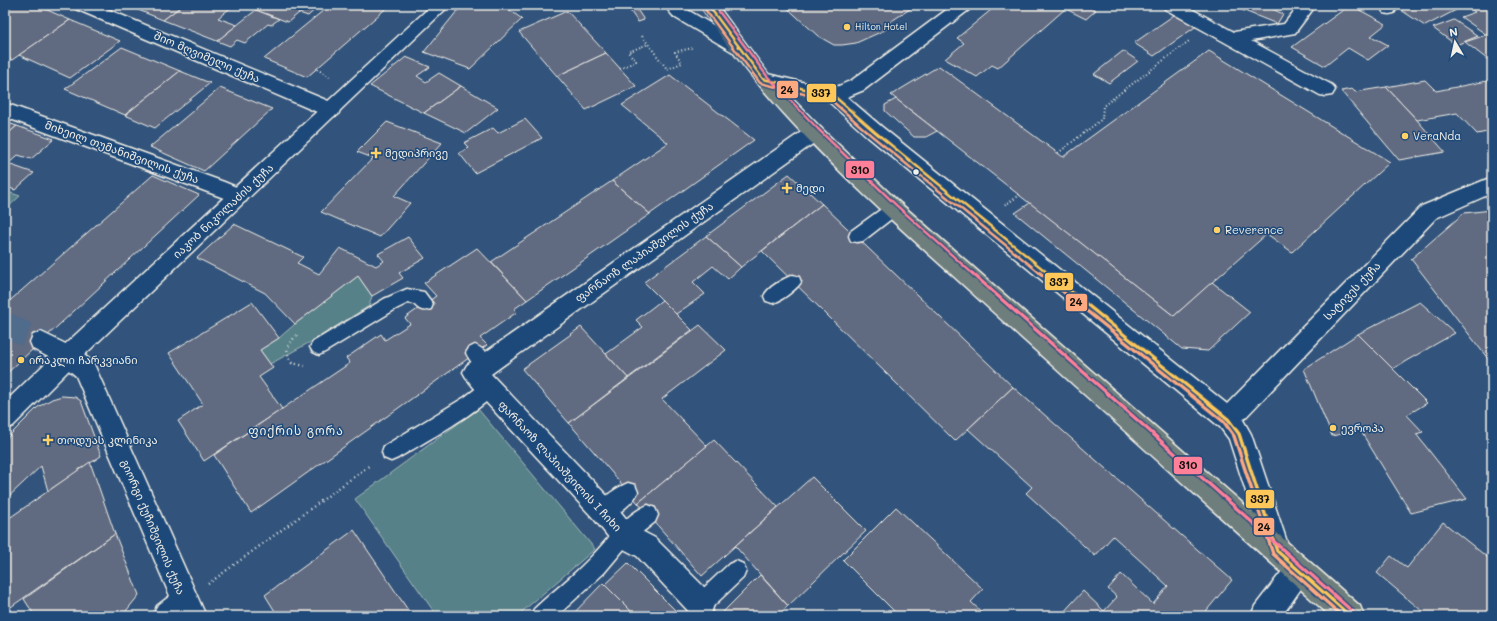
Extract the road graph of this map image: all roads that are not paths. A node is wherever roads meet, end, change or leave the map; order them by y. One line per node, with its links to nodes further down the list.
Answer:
1 (82, 5): 16 (street, შიო მღვიმელი ქუჩა)
2 (442, 5): 16 (street, იაკობ ნიკოლაძის ქუჩა)
3 (672, 5): 11 (street)
4 (676, 5): 5 (street)
5 (692, 5)
6 (708, 5): 11 (main road)
7 (964, 5): 14 (street)
8 (1171, 5): 10 (street)
9 (1308, 5): 10 (street)
10 (1233, 38): 13 (street)
11 (739, 48): 12 (main road)
12 (763, 79): 14 (street); 17 (main road)
13 (1326, 90)
14 (834, 96): 30 (street)
15 (5, 110): 19 (street, მიხეილ თუმანიშვილის ქუჩა)
16 (331, 110): 19 (street, იაკობ ნიკოლაძის ქუჩა)
17 (814, 133): 20 (main road); 28 (street, ფარნაოზ ლაპიაშვილის ქუჩა)
18 (1492, 185): 30 (street, სატივეს ქუჩა)
19 (239, 196): 27 (street, იაკობ ნიკოლაძის ქუჩა)
20 (893, 209): 21 (lane); 36 (main road)
21 (857, 236)
22 (793, 282): 23 (lane)
23 (772, 296)
24 (425, 304): 26 (lane)
25 (41, 342): 27 (street, გიორგი ქუჩიშვილის ქუჩა)
26 (319, 347)
27 (68, 356): 29 (street, იაკობ ნიკოლაძის ქუჩა); 40 (street, გიორგი ქუჩიშვილის ქუჩა)
28 (481, 369): 31 (lane); 33 (street, ფარნაოზ ლაპიაშვილის I ჩიხი)
29 (5, 418)
30 (1228, 418): 36 (street)
31 (391, 452)
32 (628, 492): 33 (lane)
33 (604, 511): 35 (street, ფარნაოზ ლაპიაშვილის I ჩიხი)
34 (648, 515): 35 (lane)
35 (623, 535): 39 (street, ფარნაოზ ლაპიაშვილის I ჩიხი); 41 (lane)
36 (1277, 551): 38 (main road)
37 (736, 571): 39 (lane)
38 (1298, 571): 42 (street); 43 (main road)
39 (701, 604)
40 (181, 611)
41 (541, 616)
42 (1265, 616)
43 (1350, 616)

